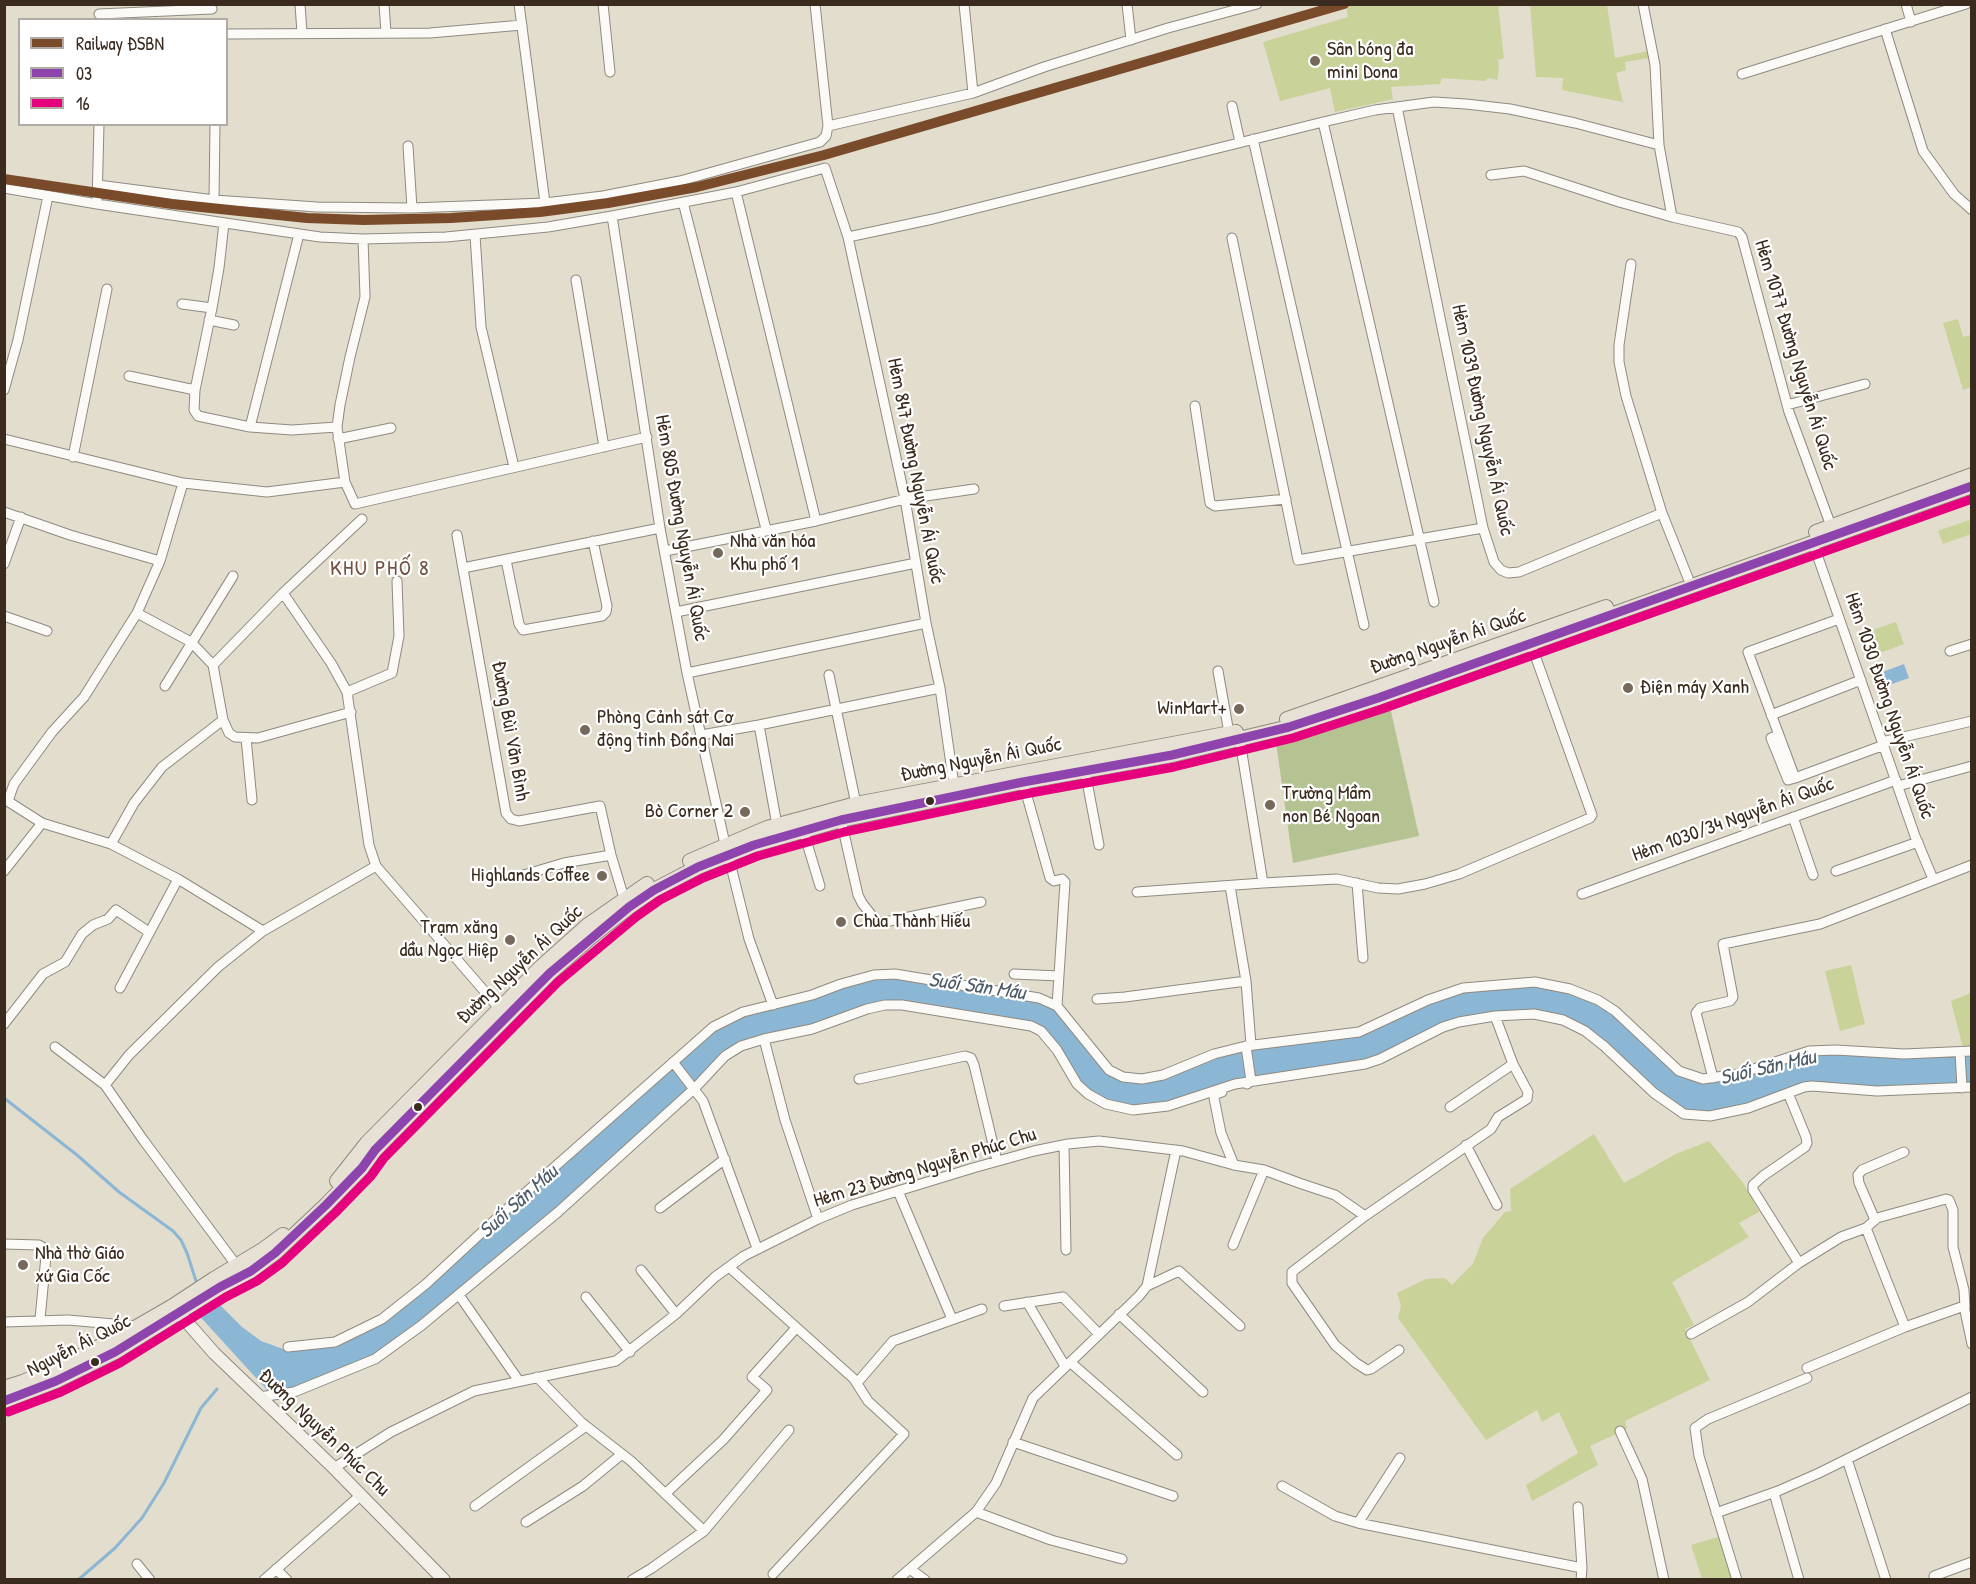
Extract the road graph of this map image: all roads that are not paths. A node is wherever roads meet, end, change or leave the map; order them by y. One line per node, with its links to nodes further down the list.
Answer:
1 (300, 4): 17 (street)
2 (384, 4): 18 (street)
3 (519, 4): 15 (street)
4 (603, 4): 21 (street)
5 (815, 4): 29 (street)
6 (964, 4): 23 (street)
7 (1127, 4): 20 (street)
8 (1257, 4): 20 (street)
9 (1643, 4): 32 (street)
10 (1906, 4): 14 (street)
11 (1966, 4): 14 (street)
12 (212, 7): 13 (street)
13 (99, 12)
14 (1911, 22): 16 (street)
15 (522, 26): 18 (street); 41 (street)
16 (1885, 29): 22 (street); 44 (street)
17 (302, 33): 18 (street); 19 (street)
18 (386, 33)
19 (228, 34)
20 (1131, 40): 23 (street)
21 (610, 72)
22 (1742, 74)
23 (973, 93): 29 (street)
24 (1232, 106): 31 (street)
25 (1397, 107): 26 (street); 32 (street); 89 (street, Hẻm 1039 Đường Nguyễn Ái Quốc)
26 (1323, 122): 30 (street); 94 (street)
27 (99, 126): 35 (street)
28 (214, 126): 39 (street)
29 (828, 126): 41 (street)
30 (1253, 139): 31 (street); 97 (street)
31 (1240, 142): 50 (street)
32 (1659, 145): 46 (street)
33 (408, 146): 43 (street)
34 (1491, 175): 46 (street, Hẻm 1077 Đường Nguyễn Ái Quốc)
35 (98, 186): 39 (street); 42 (street)
36 (4, 188): 38 (street)
37 (736, 192): 40 (street); 50 (street, Hẻm 847 Đường Nguyễn Ái Quốc); 86 (street)
38 (48, 196): 42 (street); 62 (street)
39 (214, 200): 43 (street)
40 (683, 202): 45 (street); 90 (street)
41 (545, 203): 43 (street)
42 (97, 204): 47 (street)
43 (412, 208)
44 (1971, 210)
45 (612, 216): 49 (street); 69 (street, Hẻm 805 Đường Nguyễn Ái Quốc)
46 (1672, 217): 64 (street, Hẻm 1077 Đường Nguyễn Ái Quốc)
47 (224, 223): 48 (street); 57 (street)
48 (299, 234): 52 (street); 66 (street)
49 (475, 235): 52 (street); 74 (street)
50 (848, 237): 80 (street, Hẻm 847 Đường Nguyễn Ái Quốc)
51 (1232, 238): 81 (street)
52 (363, 239): 67 (street)
53 (1631, 264): 83 (street)
54 (576, 280): 72 (street)
55 (107, 289): 73 (street)
56 (182, 304): 57 (street)
57 (212, 308): 58 (street)
58 (209, 320): 59 (street); 63 (street)
59 (234, 325)
60 (129, 376): 63 (street)
61 (1865, 384): 64 (street)
62 (4, 390)
63 (195, 390): 66 (street)
64 (1787, 405): 91 (street, Hẻm 1077 Đường Nguyễn Ái Quốc)
65 (1195, 406): 81 (street)
66 (250, 427): 67 (street)
67 (338, 427): 71 (street)
68 (391, 428): 71 (street)
69 (647, 437): 72 (street); 88 (street, Hẻm 805 Đường Nguyễn Ái Quốc)
70 (4, 439): 73 (street)
71 (338, 439): 76 (street)
72 (604, 447): 74 (street)
73 (73, 457): 77 (street)
74 (514, 467): 76 (street)
75 (1971, 475): 87 (main road, Đường Nguyễn Ái Quốc)
76 (345, 482): 77 (street)
77 (183, 483): 99 (street)
78 (1971, 486): 87 (main road, Đường Nguyễn Ái Quốc)
79 (974, 489): 80 (street)
80 (905, 499): 86 (street); 100 (street, Hẻm 847 Đường Nguyễn Ái Quốc)
81 (1286, 499): 97 (street)
82 (4, 512): 84 (street)
83 (1662, 513): 89 (street, Hẻm 1039 Đường Nguyễn Ái Quốc); 104 (street)
84 (21, 517): 99 (street); 101 (street)
85 (362, 519): 106 (street)
86 (816, 521): 90 (street)
87 (1859, 521): 91 (main road, Đường Nguyễn Ái Quốc)
88 (660, 528): 95 (street); 96 (street, Hẻm 805 Đường Nguyễn Ái Quốc)
89 (1483, 528): 94 (street)
90 (766, 529): 96 (street)
91 (1832, 531): 93 (main road, Đường Nguyễn Ái Quốc)
92 (457, 535): 102 (street, Đường Bùi Văn Bình)
93 (1811, 539): 104 (main road, Đường Nguyễn Ái Quốc); 107 (main road, Đường Nguyễn Ái Quốc); 112 (street, Hẻm 1030 Đường Nguyễn Ái Quốc)
94 (1418, 540): 97 (street); 108 (street)
95 (593, 541): 98 (street); 98 (street)
96 (665, 551): 109 (street, Hẻm 805 Đường Nguyễn Ái Quốc)
97 (1348, 552): 114 (street)
98 (506, 560): 102 (street)
99 (160, 561): 110 (street)
100 (916, 563): 109 (street); 113 (street, Hẻm 847 Đường Nguyễn Ái Quốc)
101 (4, 564)
102 (463, 568): 156 (street, Đường Bùi Văn Bình)
103 (233, 576): 116 (street)
104 (1688, 578): 107 (main road, Đường Nguyễn Ái Quốc)
105 (397, 581): 127 (street)
106 (283, 593): 120 (street); 127 (street)
107 (1656, 594): 117 (main road, Đường Nguyễn Ái Quốc); 135 (main road, Đường Nguyễn Ái Quốc)
108 (1434, 602)
109 (676, 612): 122 (street, Hẻm 805 Đường Nguyễn Ái Quốc)
110 (137, 613): 116 (street); 143 (street)
111 (4, 616): 115 (street)
112 (1839, 619): 124 (street, Hẻm 1030 Đường Nguyễn Ái Quốc); 130 (street)
113 (926, 622): 122 (street); 126 (street, Hẻm 847 Đường Nguyễn Ái Quốc)
114 (1364, 626)
115 (47, 631)
116 (192, 642): 120 (street); 125 (street)
117 (1532, 644): 135 (main road, Đường Nguyễn Ái Quốc); 166 (street)
118 (1971, 644): 119 (street)
119 (1950, 651)
120 (213, 665): 131 (street)
121 (1218, 671): 135 (street)
122 (687, 672): 134 (street, Hẻm 805 Đường Nguyễn Ái Quốc)
123 (829, 675): 128 (street)
124 (1861, 680): 130 (street); 137 (street, Hẻm 1030 Đường Nguyễn Ái Quốc)
125 (165, 686)
126 (940, 688): 128 (street); 144 (street, Hẻm 847 Đường Nguyễn Ái Quốc)
127 (347, 692): 129 (street)
128 (836, 709): 133 (street); 146 (street)
129 (351, 712): 136 (street); 158 (street)
130 (1771, 715): 137 (street)
131 (223, 720): 136 (street); 153 (street)
132 (1971, 721): 137 (street)
133 (759, 725): 134 (street); 150 (street)
134 (701, 735): 155 (street, Hẻm 805 Đường Nguyễn Ái Quốc)
135 (1235, 737): 139 (main road, Đường Nguyễn Ái Quốc); 144 (main road, Đường Nguyễn Ái Quốc); 165 (street)
136 (246, 738): 145 (street)
137 (1883, 744): 142 (street, Hẻm 1030 Đường Nguyễn Ái Quốc)
138 (1971, 766): 142 (street, Hẻm 1030/34 Nguyễn Ái Quốc)
139 (1085, 771): 141 (main road, Đường Nguyễn Ái Quốc); 154 (street)
140 (4, 778): 143 (street)
141 (1023, 782): 148 (main road, Đường Nguyễn Ái Quốc); 177 (street)
142 (1897, 783): 147 (street, Hẻm 1030/34 Nguyễn Ái Quốc); 152 (street, Hẻm 1030 Đường Nguyễn Ái Quốc)
143 (14, 784): 149 (street)
144 (954, 785): 146 (main road, Đường Nguyễn Ái Quốc)
145 (252, 800)
146 (856, 804): 150 (main road, Đường Nguyễn Ái Quốc)
147 (1793, 817): 161 (street); 170 (street, Hẻm 1030/34 Nguyễn Ái Quốc)
148 (841, 820): 151 (main road, Đường Nguyễn Ái Quốc); 171 (street)
149 (42, 823): 153 (street); 159 (street)
150 (777, 825): 155 (main road, Đường Nguyễn Ái Quốc)
151 (803, 830): 155 (main road, Đường Nguyễn Ái Quốc); 167 (street)
152 (1918, 842): 160 (street); 164 (street, Hẻm 1030 Đường Nguyễn Ái Quốc)
153 (111, 844): 163 (street)
154 (1099, 845)
155 (726, 849): 172 (main road, Đường Nguyễn Ái Quốc); 181 (street, Hẻm 805 Đường Nguyễn Ái Quốc)
156 (611, 855): 162 (street); 172 (street, Đường Bùi Văn Bình)
157 (1971, 865): 164 (street)
158 (376, 866): 173 (street); 183 (street)
159 (4, 871)
160 (1836, 871)
161 (1813, 875)
162 (520, 876)
163 (178, 879): 173 (street); 174 (street)
164 (1933, 879): 193 (street)
165 (1263, 883): 166 (street); 168 (street)
166 (1357, 883): 175 (street)
167 (820, 886)
168 (1230, 886): 169 (street); 178 (street)
169 (1137, 892)
170 (1582, 894)
171 (981, 902)
172 (627, 903): 183 (main road, Đường Nguyễn Ái Quốc); 201 (main road, Đường Nguyễn Ái Quốc)
173 (263, 931): 196 (street)
174 (149, 932): 179 (street); 185 (street)
175 (1363, 958)
176 (1014, 974): 177 (street)
177 (1059, 976): 182 (street)
178 (1246, 981): 180 (street); 187 (street)
179 (120, 988)
180 (1097, 999)
181 (773, 1005): 182 (street); 191 (street)
182 (1057, 1006): 187 (street)
183 (499, 1008): 201 (main road, Đường Nguyễn Ái Quốc)
184 (1494, 1016): 192 (street); 195 (street); 199 (street)
185 (4, 1024)
186 (764, 1039): 195 (street); 197 (street); 214 (street)
187 (1249, 1046): 193 (street); 195 (street)
188 (55, 1047): 196 (street)
189 (1960, 1052): 190 (street); 193 (street); 198 (street)
190 (1971, 1052)
191 (673, 1062): 197 (street); 246 (street)
192 (1514, 1064): 200 (street); 203 (street)
193 (1713, 1078)
194 (860, 1079): 207 (street)
195 (1251, 1081): 208 (street)
196 (105, 1085): 222 (street)
197 (695, 1088): 206 (street); 227 (street)
198 (1967, 1088): 199 (street)
199 (1788, 1093): 221 (street)
200 (1450, 1107)
201 (391, 1126): 222 (main road, Đường Nguyễn Ái Quốc); 225 (main road, Đường Nguyễn Ái Quốc)
202 (1064, 1145): 204 (street, Hẻm 23 Đường Nguyễn Phúc Chu); 207 (street, Hẻm 23 Đường Nguyễn Phúc Chu); 220 (street)
203 (1466, 1145): 211 (street); 213 (street)
204 (1176, 1150): 208 (street, Hẻm 23 Đường Nguyễn Phúc Chu); 226 (street)
205 (1904, 1152): 215 (street)
206 (725, 1160): 212 (street); 219 (street)
207 (997, 1161): 210 (street, Hẻm 23 Đường Nguyễn Phúc Chu)
208 (1234, 1165): 209 (street, Hẻm 23 Đường Nguyễn Phúc Chu)
209 (1264, 1170): 213 (street, Hẻm 23 Đường Nguyễn Phúc Chu); 218 (street)
210 (898, 1191): 214 (street, Hẻm 23 Đường Nguyễn Phúc Chu); 237 (street)
211 (1497, 1205)
212 (660, 1208)
213 (1365, 1216): 247 (street)
214 (818, 1219): 219 (street, Hẻm 23 Đường Nguyễn Phúc Chu)
215 (1875, 1220): 216 (street); 231 (street)
216 (1866, 1228): 221 (street); 241 (street)
217 (4, 1244): 236 (street)
218 (1233, 1245)
219 (757, 1248): 223 (street, Hẻm 23 Đường Nguyễn Phúc Chu)
220 (1066, 1250)
221 (1799, 1263): 244 (street)
222 (237, 1266): 225 (main road, Đường Nguyễn Ái Quốc)
223 (729, 1267): 234 (street, Hẻm 23 Đường Nguyễn Phúc Chu); 242 (street)
224 (641, 1270): 234 (street)
225 (217, 1283): 233 (main road, Đường Nguyễn Ái Quốc)
226 (1147, 1286): 235 (street); 240 (street)
227 (459, 1295): 251 (street); 255 (street)
228 (586, 1297): 248 (street)
229 (1027, 1302): 230 (street); 243 (street); 249 (street)
230 (1004, 1306)
231 (1965, 1307): 241 (street); 245 (street)
232 (982, 1308): 237 (street)
233 (177, 1310): 239 (main road, Đường Nguyễn Ái Quốc); 255 (street, Đường Nguyễn Phúc Chu); 257 (main road, Nguyễn Ái Quốc)
234 (676, 1314): 248 (street, Hẻm 23 Đường Nguyễn Phúc Chu)
235 (1119, 1314): 243 (street); 254 (street)
236 (40, 1319): 238 (street); 239 (street)
237 (952, 1319): 252 (street)
238 (4, 1322)
239 (137, 1326): 253 (main road, Nguyễn Ái Quốc)
240 (1240, 1326)
241 (1905, 1327): 275 (street)
242 (796, 1328): 252 (street); 269 (street)
243 (1099, 1334): 249 (street)
244 (1691, 1334)
245 (1971, 1344)
246 (288, 1347)
247 (1399, 1350)
248 (630, 1352): 250 (street, Hẻm 23 Đường Nguyễn Phúc Chu)
249 (1068, 1364): 261 (street); 263 (street)
250 (537, 1377): 251 (street, Hẻm 23 Đường Nguyễn Phúc Chu); 258 (street)
251 (519, 1381): 266 (street, Hẻm 23 Đường Nguyễn Phúc Chu)
252 (856, 1383): 285 (street)
253 (4, 1388)
254 (1203, 1392)
255 (259, 1397): 266 (street, Đường Nguyễn Phúc Chu)
256 (1971, 1397): 265 (street)
257 (4, 1401)
258 (586, 1426): 262 (street); 272 (street)
259 (789, 1430): 278 (street)
260 (1620, 1431): 295 (street)
261 (1013, 1442): 271 (street); 274 (street)
262 (622, 1454): 269 (street); 276 (street)
263 (1177, 1455)
264 (1400, 1458): 277 (street)
265 (1847, 1459): 268 (street); 298 (street)
266 (334, 1468): 270 (street, Đường Nguyễn Phúc Chu)
267 (1282, 1486): 277 (street)
268 (1774, 1492): 275 (street); 297 (street)
269 (665, 1494): 278 (street)
270 (361, 1495): 283 (street); 290 (street, Đường Nguyễn Phúc Chu)
271 (1173, 1496)
272 (475, 1506)
273 (1578, 1507): 282 (street)
274 (976, 1512): 279 (street); 284 (street)
275 (1716, 1513): 296 (street)
276 (526, 1522)
277 (1358, 1523): 282 (street)
278 (704, 1531): 291 (street)
279 (1122, 1559)
280 (1971, 1562): 286 (street)
281 (137, 1564): 287 (street)
282 (1582, 1568): 294 (street)
283 (276, 1569): 288 (street); 289 (street)
284 (910, 1569): 292 (street); 293 (street)
285 (773, 1574)
286 (1934, 1576)
287 (150, 1580)
288 (264, 1580)
289 (287, 1580)
290 (444, 1580)
291 (632, 1580)
292 (897, 1580)
293 (925, 1580)
294 (1581, 1580)
295 (1664, 1580)
296 (1737, 1580)
297 (1799, 1580)
298 (1886, 1580)

